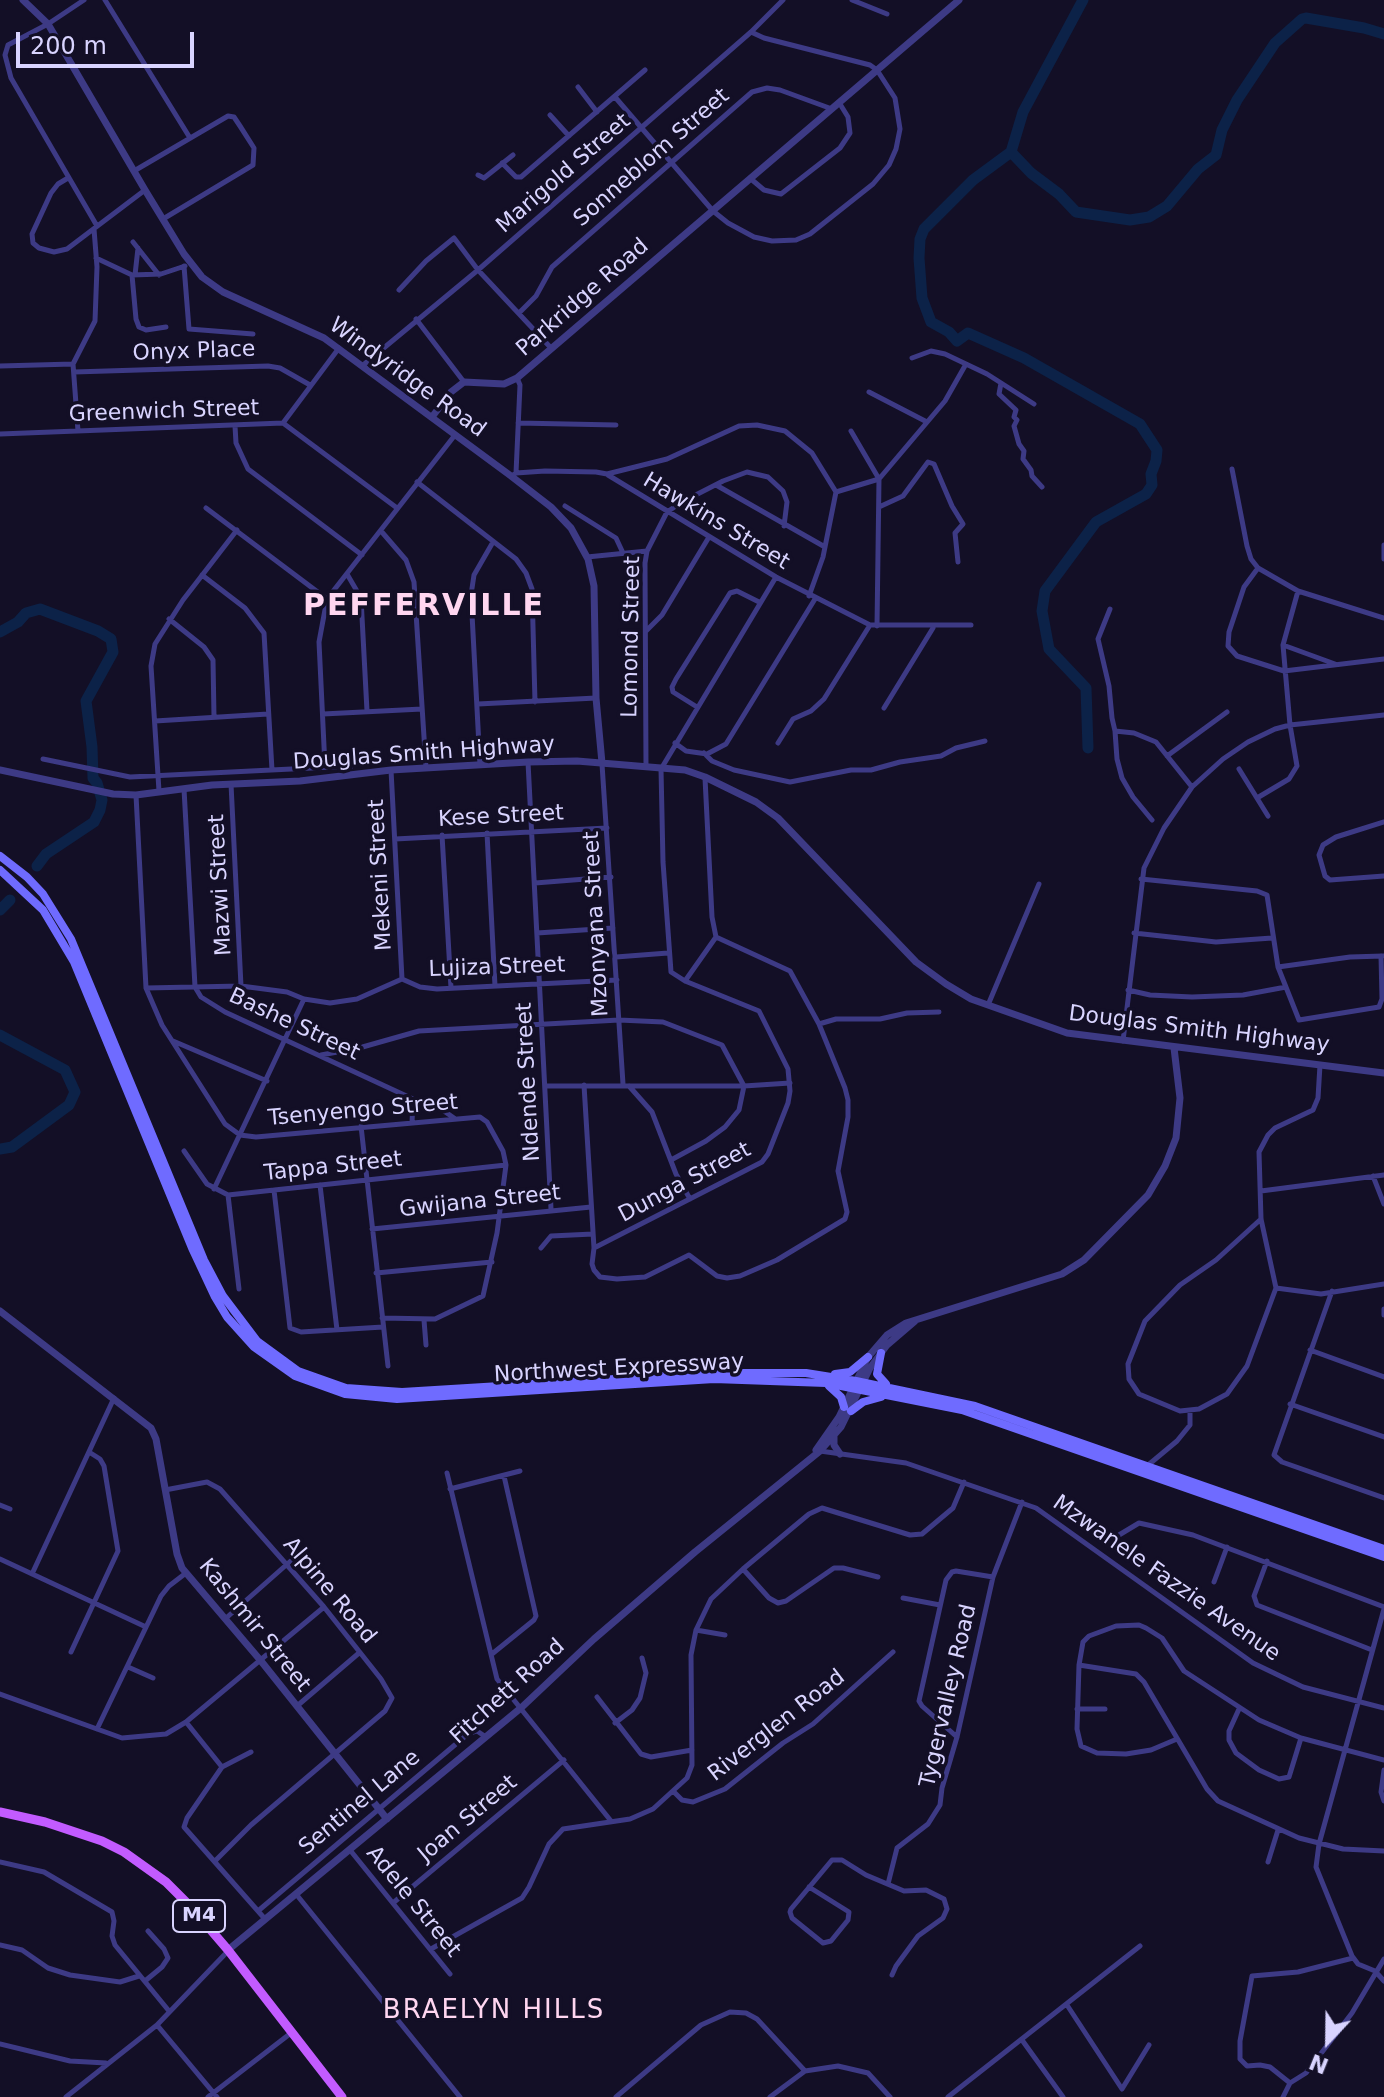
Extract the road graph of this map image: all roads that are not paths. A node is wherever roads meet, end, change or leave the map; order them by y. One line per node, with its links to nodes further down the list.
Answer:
1 (23, 0): 8 (street, Windyridge Road)
2 (84, 0): 8 (street)
3 (105, 0): 19 (street)
4 (783, 0): 9 (street, Marigold Street)
5 (852, 0): 7 (street)
6 (959, 0): 11 (street, Parkridge Road)
7 (887, 14)
8 (48, 24): 23 (street, Windyridge Road); 25 (street)
9 (751, 32): 11 (street); 17 (street, Marigold Street)
10 (645, 70): 13 (street)
11 (877, 70): 14 (street, Parkridge Road); 28 (street)
12 (578, 87): 15 (street)
13 (615, 97): 15 (street); 17 (street)
14 (836, 107): 21 (street, Sonneblom Street); 26 (street, Parkridge Road); 26 (street)
15 (597, 112): 18 (street)
16 (550, 115): 18 (street)
17 (642, 127): 21 (street); 33 (street, Marigold Street)
18 (569, 136): 22 (street)
19 (190, 138): 23 (street); 29 (street)
20 (513, 155): 22 (street)
21 (671, 162): 28 (street); 37 (street, Sonneblom Street)
22 (502, 163): 24 (street)
23 (134, 172): 27 (street, Windyridge Road)
24 (478, 175)
25 (68, 178): 30 (street); 30 (street)
26 (751, 179): 28 (street, Parkridge Road)
27 (145, 190): 29 (street, Windyridge Road); 30 (street)
28 (713, 211): 42 (street, Parkridge Road)
29 (163, 219): 32 (street, Windyridge Road)
30 (95, 228): 31 (street)
31 (96, 258): 34 (street); 44 (street)
32 (187, 265): 35 (street); 40 (street); 41 (street, Windyridge Road)
33 (478, 270): 36 (street); 37 (street); 38 (street, Marigold Street)
34 (134, 275): 35 (street); 35 (street); 39 (street)
35 (159, 275)
36 (399, 290)
37 (519, 313): 42 (street)
38 (416, 319): 47 (street, Marigold Street); 50 (street)
39 (166, 327)
40 (253, 334)
41 (339, 348): 47 (street, Windyridge Road); 52 (street)
42 (551, 348): 49 (street, Parkridge Road)
43 (912, 358): 45 (street)
44 (73, 364): 46 (street); 48 (street)
45 (966, 364): 51 (street); 56 (street)
46 (0, 366)
47 (361, 366): 55 (street, Windyridge Road)
48 (74, 372): 52 (street, Onyx Place); 61 (street)
49 (517, 378): 50 (street, Parkridge Road); 58 (street)
50 (464, 382): 55 (street)
51 (1001, 383): 54 (street); 71 (street)
52 (310, 385): 57 (street)
53 (869, 392): 56 (street)
54 (1034, 404)
55 (432, 417): 64 (street, Windyridge Road)
56 (927, 422): 68 (street)
57 (283, 423): 60 (street, Greenwich Street); 76 (street, Greenwich Street)
58 (518, 423): 59 (street); 67 (street)
59 (616, 425)
60 (235, 426): 61 (street, Greenwich Street); 87 (street)
61 (78, 431): 63 (street, Greenwich Street)
62 (851, 431): 68 (street)
63 (0, 434)
64 (455, 435): 67 (street, Windyridge Road); 69 (street)
65 (1232, 469): 91 (street)
66 (607, 474): 67 (street); 72 (street); 77 (street, Hawkins Street)
67 (513, 475): 88 (street, Windyridge Road)
68 (879, 479): 72 (street); 74 (street)
69 (417, 482): 76 (street); 82 (street)
70 (716, 485): 77 (street); 78 (street); 78 (street)
71 (1042, 487)
72 (836, 492): 84 (street)
73 (565, 506): 86 (street)
74 (879, 507): 90 (street); 103 (street)
75 (206, 508): 79 (street)
76 (397, 508): 80 (street)
77 (667, 512): 81 (street, Hawkins Street); 85 (street, Lomond Street)
78 (784, 526): 84 (street)
79 (237, 530): 93 (street); 97 (street)
80 (381, 531): 87 (street); 115 (street)
81 (709, 537): 94 (street, Hawkins Street); 105 (street)
82 (493, 542): 111 (street); 112 (street)
83 (1384, 545): 89 (street)
84 (825, 547): 96 (street)
85 (647, 551): 86 (street); 105 (street, Lomond Street)
86 (623, 553): 88 (street)
87 (362, 555): 92 (street)
88 (587, 557): 110 (street, Windyridge Road)
89 (1384, 559)
90 (958, 562)
91 (1258, 568): 95 (street); 109 (street)
92 (347, 574): 97 (street); 116 (street)
93 (202, 575): 101 (street); 118 (street)
94 (776, 577): 96 (street, Hawkins Street); 98 (street)
95 (1298, 591): 100 (street); 106 (street)
96 (812, 597): 103 (street, Hawkins Street); 128 (street)
97 (327, 599): 119 (street)
98 (759, 602): 113 (street); 113 (street)
99 (1110, 609): 124 (street)
100 (1384, 618)
101 (169, 619): 121 (street); 122 (street)
102 (971, 625): 104 (street)
103 (873, 626): 104 (street); 127 (street)
104 (934, 627): 114 (street)
105 (646, 631): 136 (street, Lomond Street)
106 (1283, 645): 108 (street); 109 (street)
107 (1384, 659): 108 (street)
108 (1336, 664): 109 (street)
109 (1284, 671): 123 (street)
110 (596, 698): 111 (street); 132 (street, Windyridge Road)
111 (535, 702): 112 (street)
112 (478, 704): 133 (street)
113 (697, 707): 126 (street)
114 (884, 708)
115 (422, 709): 116 (street); 137 (street)
116 (367, 711): 119 (street)
117 (1227, 712): 129 (street)
118 (268, 714): 121 (street); 141 (street)
119 (323, 714): 135 (street)
120 (1384, 715): 123 (street)
121 (214, 717): 122 (street)
122 (155, 721): 143 (street)
123 (1290, 725): 146 (street); 150 (street)
124 (1115, 731): 129 (street); 152 (street)
125 (985, 741): 128 (street)
126 (675, 743): 128 (street); 138 (street)
127 (778, 743)
128 (704, 753)
129 (1167, 756): 146 (street)
130 (43, 759): 143 (street)
131 (528, 762): 132 (street, Douglas Smith Highway); 133 (street, Douglas Smith Highway); 155 (street, Ndende Street)
132 (602, 763): 136 (street, Douglas Smith Highway); 154 (street, Mzonyana Street)
133 (480, 765): 137 (street, Douglas Smith Highway)
134 (352, 766): 135 (street)
135 (325, 767): 141 (street)
136 (646, 767): 138 (street, Douglas Smith Highway)
137 (426, 768): 142 (street, Douglas Smith Highway)
138 (661, 769): 144 (street, Douglas Smith Highway); 171 (street)
139 (1239, 769): 150 (street)
140 (0, 770): 149 (street, Douglas Smith Highway)
141 (272, 770): 143 (street)
142 (391, 770): 145 (street, Douglas Smith Highway); 158 (street, Mekeni Street)
143 (158, 776): 148 (street)
144 (705, 777): 169 (street); 188 (street, Douglas Smith Highway)
145 (231, 784): 147 (street, Douglas Smith Highway); 180 (street, Mazwi Street)
146 (1192, 787): 163 (street)
147 (184, 788): 148 (street, Douglas Smith Highway); 182 (street)
148 (159, 791): 149 (street, Douglas Smith Highway)
149 (136, 795): 184 (street)
150 (1257, 798): 151 (street)
151 (1268, 816)
152 (1152, 820)
153 (1384, 822): 161 (street)
154 (607, 828): 155 (street, Kese Street); 162 (street, Mzonyana Street)
155 (531, 830): 156 (street, Kese Street); 164 (street, Ndende Street)
156 (487, 833): 157 (street, Kese Street); 181 (street)
157 (442, 835): 158 (street, Kese Street); 185 (street)
158 (395, 839): 176 (street, Mekeni Street)
159 (0, 856): 175 (main road)
160 (0, 870): 175 (main road)
161 (1384, 876)
162 (611, 877): 164 (street); 166 (street, Mzonyana Street)
163 (1141, 879): 168 (street); 170 (street)
164 (535, 883): 167 (street, Ndende Street)
165 (1039, 884): 188 (street)
166 (613, 928): 167 (street); 173 (street, Mzonyana Street)
167 (537, 933): 179 (street, Ndende Street)
168 (1134, 933): 170 (street); 186 (street)
169 (716, 937): 178 (street); 191 (street)
170 (1272, 938): 174 (street)
171 (668, 953): 173 (street); 178 (street)
172 (1382, 956): 174 (street); 183 (street)
173 (616, 957): 177 (street, Mzonyana Street)
174 (1278, 967): 183 (street)
175 (84, 974): 251 (main road, Northwest Expressway); 253 (main road, Northwest Expressway)
176 (402, 979): 185 (street, Lujiza Street); 187 (street, Lujiza Street)
177 (617, 980): 179 (street, Lujiza Street); 190 (street, Mzonyana Street)
178 (685, 981): 201 (street)
179 (539, 984): 181 (street, Lujiza Street); 192 (street, Ndende Street)
180 (241, 986): 182 (street, Lujiza Street); 187 (street, Lujiza Street)
181 (495, 986): 185 (street, Lujiza Street)
182 (195, 987): 184 (street, Lujiza Street); 194 (street, Bashe Street)
183 (1286, 987): 186 (street)
184 (146, 988): 193 (street)
185 (451, 988)
186 (1128, 990): 195 (street)
187 (304, 999): 194 (street)
188 (990, 1006): 195 (street, Douglas Smith Highway)
189 (939, 1012): 191 (street)
190 (619, 1020): 192 (street); 203 (street, Mzonyana Street); 205 (street)
191 (819, 1024): 231 (street)
192 (542, 1025): 197 (street); 204 (street, Ndende Street)
193 (172, 1040): 200 (street); 210 (street)
194 (286, 1040): 197 (street, Bashe Street); 200 (street)
195 (1123, 1041): 196 (street, Douglas Smith Highway)
196 (1174, 1048): 198 (street, Douglas Smith Highway); 243 (street, Fitchett Road)
197 (321, 1055): 206 (street, Bashe Street)
198 (1320, 1064): 199 (street, Douglas Smith Highway); 220 (street)
199 (1384, 1073)
200 (267, 1081): 210 (street)
201 (790, 1083): 205 (street); 222 (street, Dunga Street)
202 (584, 1085): 203 (street); 204 (street); 224 (street)
203 (626, 1085): 205 (street); 212 (street)
204 (546, 1086): 225 (street, Ndende Street)
205 (744, 1086): 212 (street)
206 (413, 1099): 207 (street, Bashe Street); 208 (street)
207 (455, 1119): 208 (street, Tsenyengo Street); 213 (street, Tsenyengo Street)
208 (412, 1123): 209 (street, Tsenyengo Street)
209 (361, 1126): 210 (street, Tsenyengo Street); 216 (street)
210 (240, 1135): 218 (street)
211 (184, 1151): 218 (street, Tappa Street)
212 (671, 1160): 222 (street)
213 (506, 1165): 216 (street, Tappa Street); 226 (street)
214 (1384, 1175): 215 (street)
215 (1373, 1176): 220 (street); 223 (street)
216 (367, 1179): 217 (street, Tappa Street); 228 (street)
217 (320, 1185): 219 (street, Tappa Street); 245 (street)
218 (214, 1189): 221 (street, Tappa Street)
219 (274, 1190): 221 (street, Tappa Street); 245 (street)
220 (1261, 1191): 227 (street)
221 (228, 1195): 236 (street)
222 (690, 1199): 231 (street, Dunga Street)
223 (1384, 1204)
224 (591, 1207): 225 (street, Gwijana Street); 229 (street)
225 (551, 1209): 226 (street, Gwijana Street)
226 (498, 1215): 228 (street, Gwijana Street); 232 (street)
227 (1261, 1219): 235 (street); 259 (street)
228 (372, 1229): 233 (street)
229 (593, 1234): 230 (street); 231 (street)
230 (541, 1248)
231 (594, 1248)
232 (492, 1262): 233 (street); 242 (street)
233 (376, 1273): 241 (street)
234 (1384, 1284): 237 (street)
235 (1276, 1288): 237 (street); 259 (street)
236 (239, 1289)
237 (1332, 1291): 247 (street)
238 (1384, 1309): 240 (street)
239 (0, 1311): 256 (street, Kashmir Street)
240 (1384, 1315)
241 (382, 1318): 242 (street); 244 (street)
242 (424, 1320): 246 (street)
243 (915, 1321): 248 (street, Fitchett Road); 249 (street, Fitchett Road)
244 (383, 1327): 245 (street); 250 (street)
245 (337, 1330)
246 (426, 1345)
247 (1310, 1350): 252 (street); 257 (street)
248 (881, 1353): 254 (street, Fitchett Road); 255 (main road)
249 (868, 1357): 251 (main road); 254 (street, Fitchett Road)
250 (388, 1366)
251 (806, 1373): 254 (main road, Northwest Expressway)
252 (1384, 1377)
253 (826, 1383): 254 (main road, Northwest Expressway); 258 (main road)
254 (858, 1386): 255 (main road, Northwest Expressway); 258 (street, Fitchett Road)
255 (890, 1391): 258 (main road); 265 (main road, Northwest Expressway); 280 (main road, Northwest Expressway)
256 (114, 1398): 263 (street); 271 (street, Kashmir Street)
257 (1290, 1404): 261 (street); 272 (street)
258 (847, 1409): 260 (street, Fitchett Road); 262 (street, Fitchett Road)
259 (1190, 1411): 265 (street)
260 (834, 1436): 262 (street, Fitchett Road); 264 (street)
261 (1384, 1437)
262 (818, 1450): 264 (street, Mzwanele Fazzie Avenue); 313 (street, Fitchett Road)
263 (89, 1452): 286 (street); 291 (street)
264 (840, 1454): 269 (street, Mzwanele Fazzie Avenue)
265 (1147, 1466): 278 (main road, Northwest Expressway)
266 (520, 1471): 268 (street)
267 (447, 1473): 270 (street)
268 (504, 1476): 270 (street); 303 (street)
269 (964, 1482): 273 (street, Mzwanele Fazzie Avenue); 284 (street)
270 (450, 1489): 303 (street)
271 (165, 1490): 283 (street, Alpine Road); 285 (street, Kashmir Street)
272 (1384, 1498)
273 (1022, 1502): 288 (street, Tygervalley Road); 311 (street, Mzwanele Fazzie Avenue)
274 (0, 1505): 275 (street)
275 (10, 1509)
276 (1119, 1535): 277 (street)
277 (1227, 1547): 282 (street); 289 (street)
278 (1384, 1549)
279 (302, 1551): 283 (street)
280 (1384, 1557)
281 (0, 1559): 286 (street)
282 (1267, 1561): 294 (street); 299 (street)
283 (287, 1565): 293 (street, Alpine Road); 295 (street)
284 (743, 1569): 287 (street); 297 (street)
285 (186, 1573): 295 (street, Kashmir Street); 296 (street)
286 (32, 1574): 291 (street)
287 (878, 1577)
288 (993, 1577): 292 (street); 322 (street, Tygervalley Road)
289 (1214, 1582)
290 (903, 1598): 292 (street)
291 (95, 1603): 296 (street); 300 (street)
292 (940, 1605): 322 (street)
293 (324, 1607): 302 (street, Alpine Road); 305 (street)
294 (1384, 1608): 299 (street)
295 (225, 1619): 305 (street, Kashmir Street)
296 (146, 1627): 307 (street)
297 (696, 1630): 298 (street); 326 (street)
298 (725, 1635)
299 (1372, 1650): 311 (street)
300 (71, 1652)
301 (893, 1652): 333 (street, Riverglen Road)
302 (359, 1653): 312 (street); 328 (street, Alpine Road)
303 (492, 1654): 313 (street)
304 (642, 1658): 319 (street)
305 (261, 1661): 312 (street, Kashmir Street); 318 (street)
306 (1079, 1665): 315 (street); 317 (street); 324 (street)
307 (128, 1667): 308 (street); 320 (street)
308 (153, 1678)
309 (0, 1694): 320 (street)
310 (597, 1697): 319 (street)
311 (1357, 1702): 314 (street, Mzwanele Fazzie Avenue); 325 (street)
312 (297, 1706): 328 (street, Kashmir Street)
313 (522, 1707): 321 (street, Fitchett Road); 329 (street)
314 (1384, 1708)
315 (1077, 1709): 316 (street); 324 (street)
316 (1105, 1709)
317 (1239, 1709): 323 (street); 323 (street)
318 (186, 1722): 320 (street); 331 (street)
319 (615, 1723): 326 (street)
320 (97, 1729)
321 (486, 1737): 335 (street, Sentinel Lane); 337 (street, Fitchett Road)
322 (957, 1737): 346 (street, Tygervalley Road)
323 (1301, 1738): 325 (street)
324 (1177, 1739): 339 (street)
325 (1344, 1749): 330 (street); 340 (street)
326 (692, 1750): 333 (street)
327 (251, 1752): 331 (street)
328 (335, 1755): 335 (street, Kashmir Street); 343 (street)
329 (564, 1760): 338 (street); 349 (street, Joan Street)
330 (1384, 1760)
331 (222, 1767): 343 (street)
332 (1384, 1770): 334 (street)
333 (674, 1792): 338 (street)
334 (1384, 1801)
335 (379, 1809): 337 (street, Kashmir Street); 350 (street, Sentinel Lane)
336 (0, 1812): 356 (main road, M4)
337 (387, 1819): 341 (street, Fitchett Road)
338 (611, 1821): 355 (street)
339 (1278, 1830): 340 (street); 345 (street)
340 (1319, 1844): 342 (street); 357 (street)
341 (350, 1850): 348 (street, Fitchett Road); 349 (street, Adele Street)
342 (1384, 1851)
343 (215, 1861): 350 (street)
344 (0, 1862): 362 (street)
345 (1268, 1862)
346 (888, 1884): 347 (street); 361 (street)
347 (809, 1887): 347 (street)
348 (296, 1894): 351 (street, Fitchett Road); 377 (street)
349 (393, 1903): 355 (street, Adele Street)
350 (258, 1911): 351 (street)
351 (265, 1919): 356 (street, Fitchett Road)
352 (148, 1931): 362 (street)
353 (0, 1945): 362 (street)
354 (1140, 1946): 364 (street)
355 (431, 1949): 360 (street, Adele Street)
356 (228, 1950): 365 (street); 367 (main road, M4)
357 (1353, 1958): 359 (street); 373 (street)
358 (1384, 1959): 359 (street)
359 (1375, 1971): 363 (street); 373 (street)
360 (450, 1974)
361 (892, 1975)
362 (142, 1978): 365 (street)
363 (1384, 1981)
364 (1067, 2005): 368 (street); 370 (street)
365 (169, 2011): 366 (street)
366 (157, 2025): 371 (street); 374 (street)
367 (292, 2032): 374 (street); 376 (main road, M4)
368 (1022, 2040): 381 (street); 382 (street)
369 (0, 2044): 371 (street)
370 (1149, 2045)
371 (107, 2063): 375 (street)
372 (805, 2071): 378 (street); 379 (street); 380 (street)
373 (1290, 2083): 383 (street)
374 (212, 2095)
375 (66, 2097)
376 (342, 2097)
377 (460, 2097)
378 (616, 2097)
379 (770, 2097)
380 (890, 2097)
381 (948, 2097)
382 (1063, 2097)
383 (1283, 2097)

